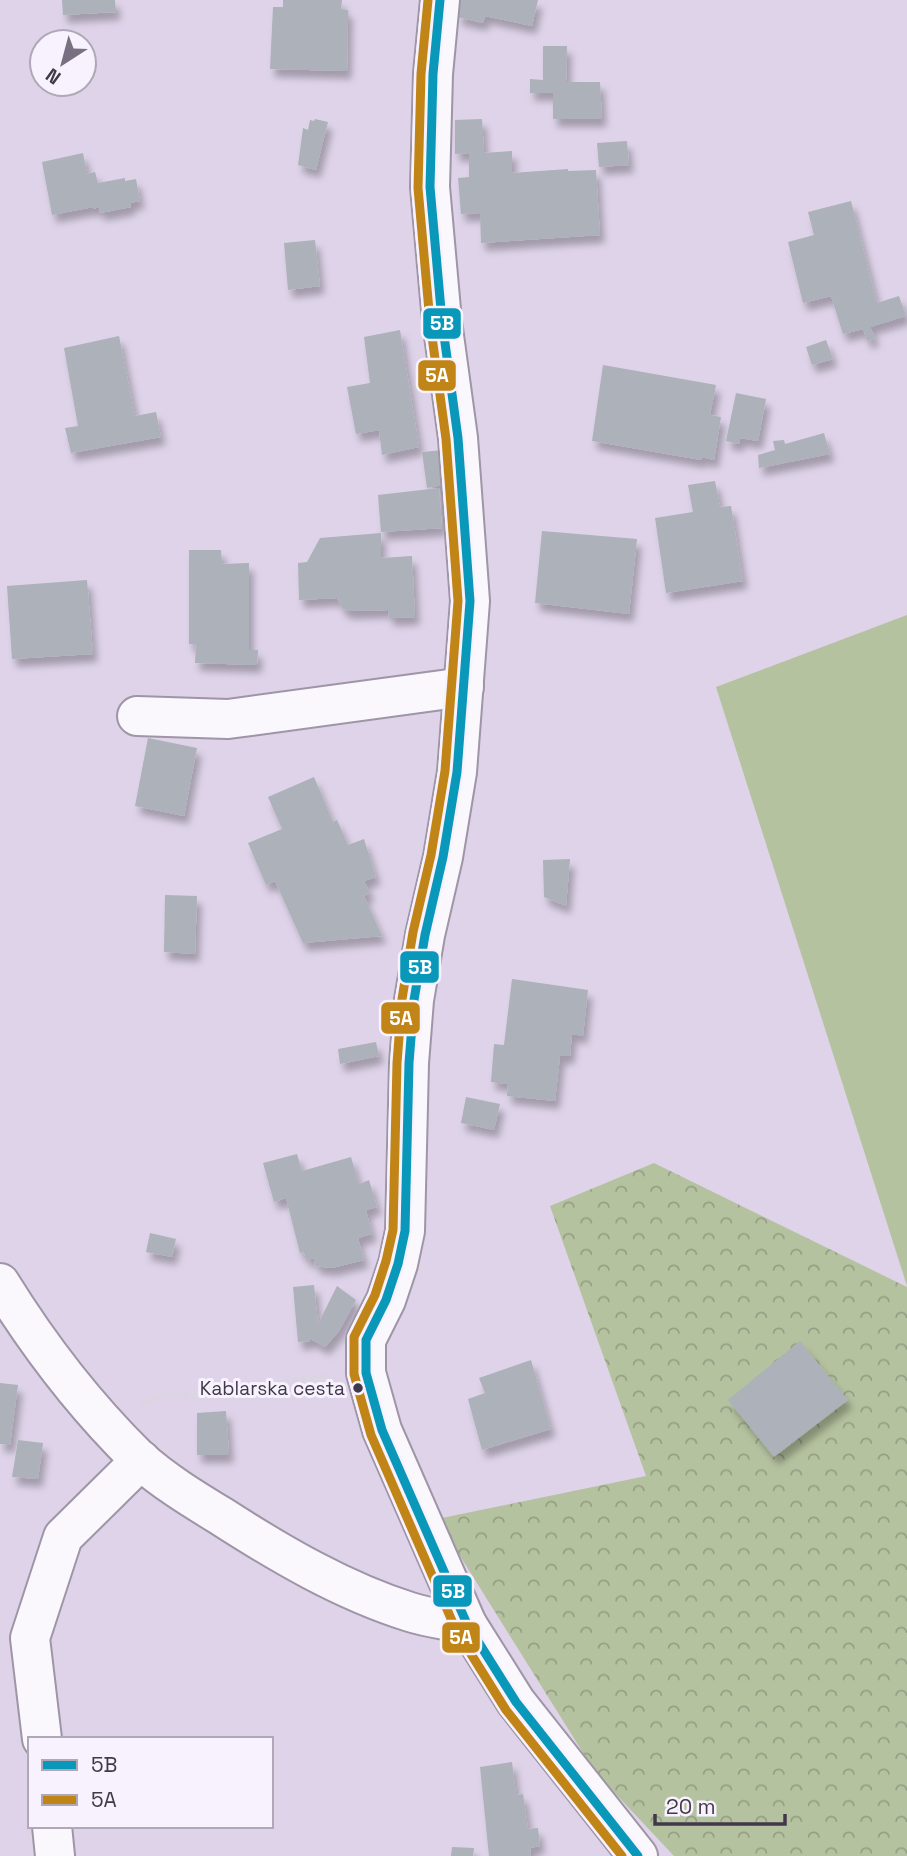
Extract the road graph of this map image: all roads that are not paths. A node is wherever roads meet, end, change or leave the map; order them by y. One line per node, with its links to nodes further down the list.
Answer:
1 (440, 0): 2 (street)
2 (464, 687): 3 (street); 6 (street)
3 (137, 716)
4 (0, 1283): 5 (street)
5 (141, 1460): 6 (street); 7 (street)
6 (467, 1624): 10 (street)
7 (42, 1737)
8 (52, 1828): 9 (street)
9 (55, 1856)
10 (638, 1856)

